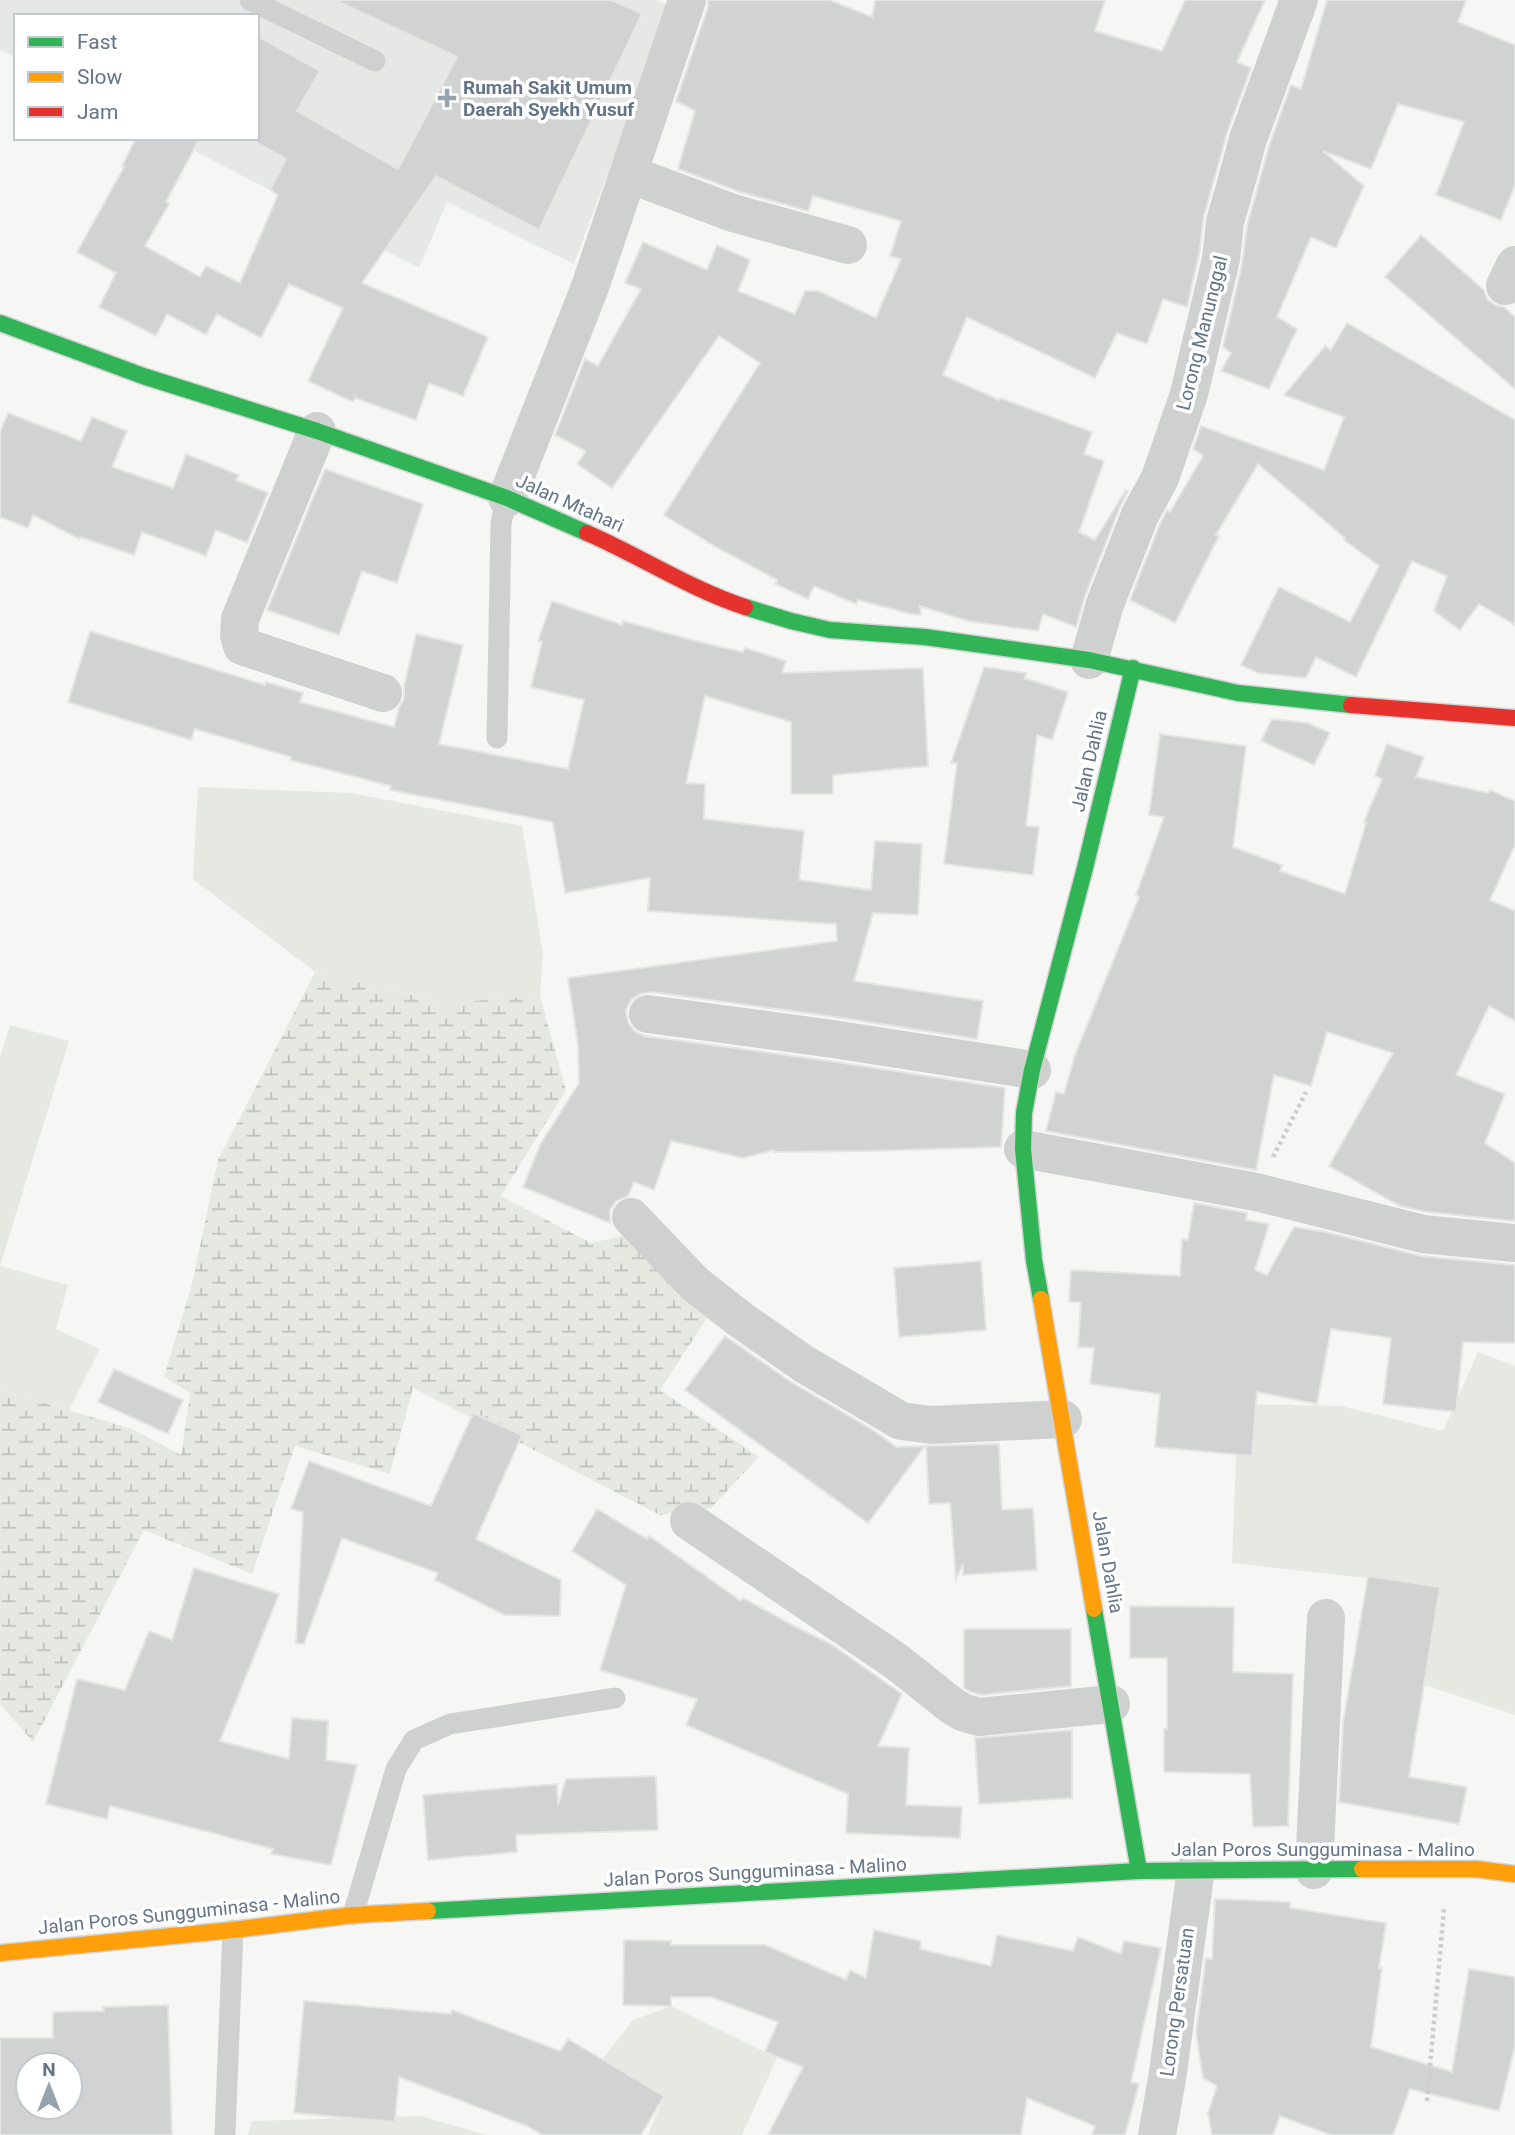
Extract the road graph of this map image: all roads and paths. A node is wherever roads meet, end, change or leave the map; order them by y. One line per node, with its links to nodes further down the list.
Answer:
1 (250, 0): 4 (lane)
2 (687, 0): 5 (street)
3 (1299, 0): 10 (street, Lorong Manunggal)
4 (375, 61)
5 (629, 174): 6 (street); 9 (street)
6 (848, 245)
7 (0, 323): 8 (street, Jalan Mtahari)
8 (317, 431): 9 (street, Jalan Mtahari); 12 (street)
9 (507, 498): 10 (street, Jalan Mtahari); 14 (lane)
10 (1089, 660): 11 (street, Jalan Mtahari)
11 (1133, 668): 13 (street); 16 (street, Jalan Dahlia)
12 (383, 693)
13 (1515, 718)
14 (497, 738)
15 (648, 1014): 16 (street)
16 (1032, 1070): 18 (street, Jalan Dahlia)
17 (1306, 1092): 19 (path)
18 (1023, 1149): 19 (street); 22 (street, Jalan Dahlia)
19 (1255, 1192): 21 (street)
20 (631, 1217): 22 (street)
21 (1515, 1243)
22 (1063, 1419): 26 (street, Jalan Dahlia)
23 (689, 1521): 26 (street)
24 (1326, 1618): 29 (street)
25 (615, 1698): 32 (lane)
26 (1111, 1704): 30 (street, Jalan Dahlia)
27 (1196, 1869): 29 (street, Jalan Poros Sungguminasa - Malino); 30 (street, Jalan Poros Sungguminasa - Malino); 37 (street, Lorong Persatuan)
28 (1448, 1869): 29 (street, Jalan Poros Sungguminasa - Malino); 31 (street, Jalan Poros Sungguminasa - Malino); 35 (path)
29 (1314, 1870)
30 (1139, 1871): 32 (street, Jalan Poros Sungguminasa - Malino)
31 (1515, 1874)
32 (353, 1915): 33 (street, Jalan Poros Sungguminasa - Malino)
33 (233, 1930): 34 (street, Jalan Poros Sungguminasa - Malino); 36 (lane)
34 (0, 1953)
35 (1427, 2101)
36 (225, 2135)
37 (1157, 2135)

